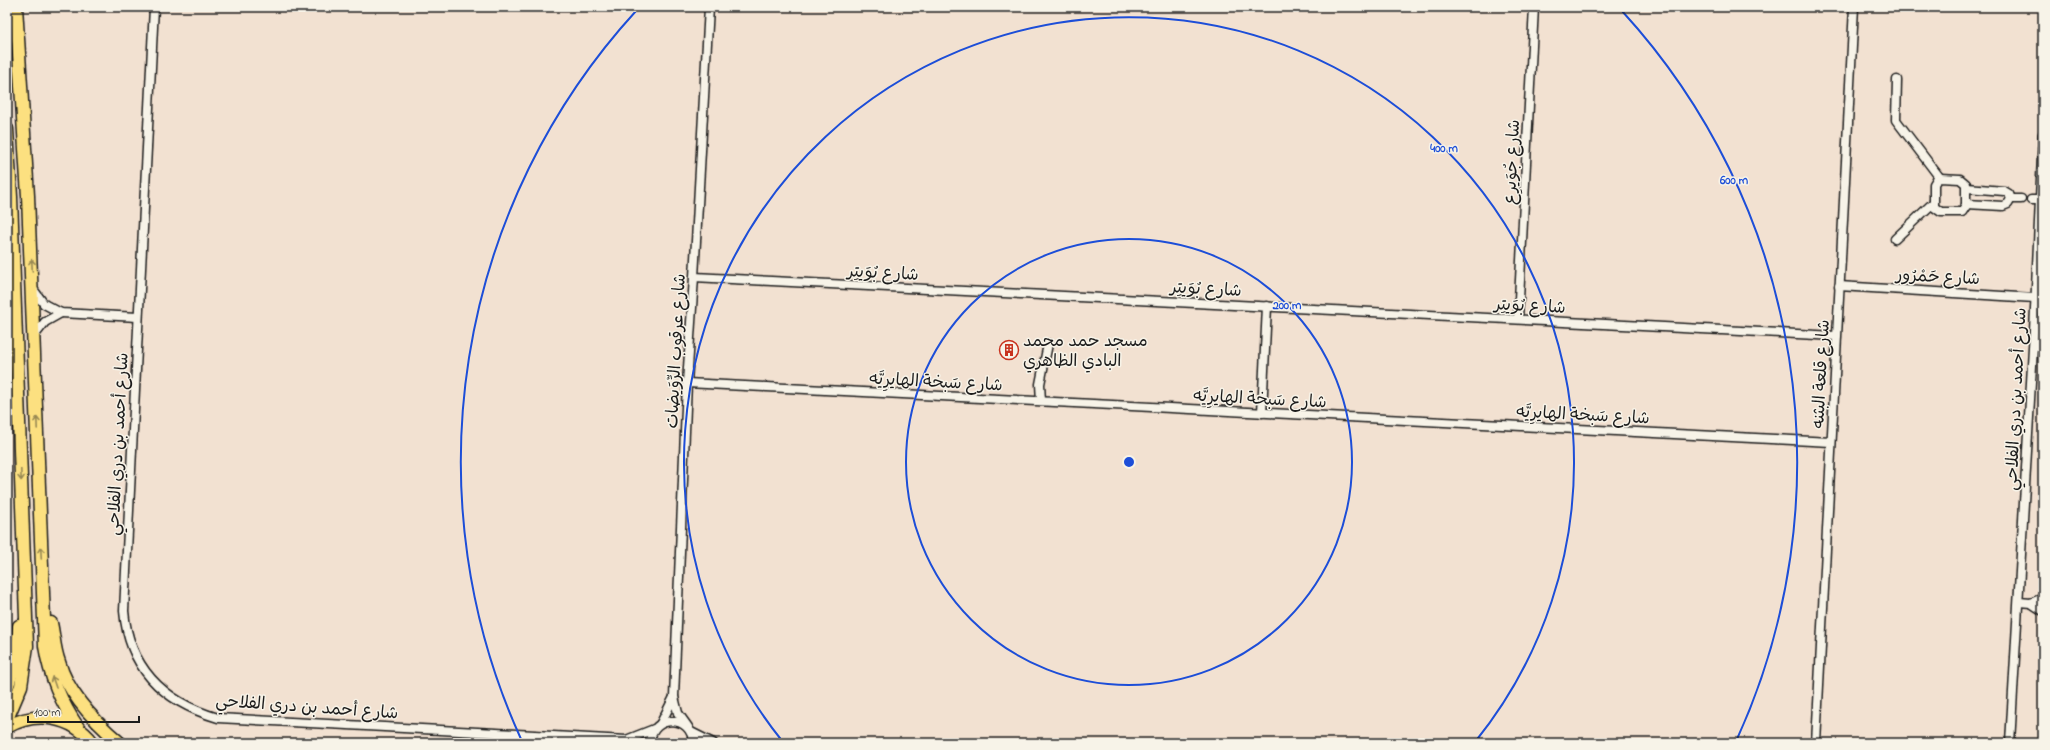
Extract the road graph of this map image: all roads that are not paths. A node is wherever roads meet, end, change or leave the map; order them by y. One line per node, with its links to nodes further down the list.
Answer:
1 (16, 7): 19 (main road, one-way to 1)
2 (154, 7): 23 (street, شارع أحمد بن دري الفلاحي)
3 (709, 7): 17 (street, شارع عرقوب الرِّوَيضات)
4 (1534, 7): 24 (street, شارع جُوَيرِع)
5 (1854, 7): 18 (street, شارع قلعة البثنه)
6 (1897, 80): 9 (street)
7 (7, 129): 32 (main road, one-way to 32)
8 (2043, 134): 11 (street, شارع أحمد بن دري الفلاحي)
9 (1940, 178): 10 (street); 14 (street)
10 (1967, 188): 12 (street); 15 (street)
11 (2038, 198): 20 (street, شارع أحمد بن دري الفلاحي)
12 (2011, 199): 13 (street); 15 (street)
13 (2021, 199)
14 (1933, 203): 15 (street); 16 (street)
15 (1966, 204)
16 (1895, 239)
17 (694, 277): 21 (street, شارع بُوَيتِر); 28 (street, شارع عرقوب الرِّوَيضات)
18 (1840, 286): 20 (street, شارع حَمْرُور); 26 (street, شارع قلعة البثنه)
19 (33, 289): 22 (street); 25 (main road)
20 (2035, 298): 35 (street, شارع أحمد بن دري الفلاحي)
21 (1268, 306): 24 (street, شارع بُوَيتِر); 30 (street)
22 (61, 313): 23 (street); 25 (street)
23 (138, 317): 46 (street, شارع أحمد بن دري الفلاحي)
24 (1518, 319): 26 (street, شارع بُوَيتِر)
25 (34, 336): 33 (main road, one-way to 25)
26 (1836, 336): 31 (street, شارع قلعة البثنه)
27 (1048, 344): 29 (street)
28 (687, 383): 29 (street, شارع سَبخة الهايرِيَّه); 39 (street, شارع عرقوب الرِّوَيضات)
29 (1041, 401): 30 (street, شارع سَبخة الهايرِيَّه)
30 (1262, 413): 31 (street, شارع سَبخة الهايرِيَّه)
31 (1831, 442): 52 (street, شارع قلعة البثنه)
32 (24, 541): 38 (main road); 40 (main road)
33 (43, 598): 43 (main road, one-way to 33); 48 (main road)
34 (2043, 598): 36 (street)
35 (2019, 602): 36 (street); 53 (street, شارع أحمد بن دري الفلاحي)
36 (2031, 603): 37 (street)
37 (2043, 611)
38 (7, 688)
39 (674, 697): 41 (street, شارع عرقوب الرِّوَيضات); 45 (street, شارع عرقوب الرِّوَيضات)
40 (7, 719)
41 (661, 723): 44 (street); 45 (street)
42 (7, 727): 43 (main road)
43 (79, 729): 47 (main road)
44 (654, 729): 46 (street, شارع أحمد بن دري الفلاحي); 49 (street)
45 (689, 729): 50 (street); 51 (street)
46 (630, 742)
47 (93, 743)
48 (120, 743)
49 (650, 743)
50 (693, 743)
51 (713, 743)
52 (1816, 743)
53 (2010, 743)

